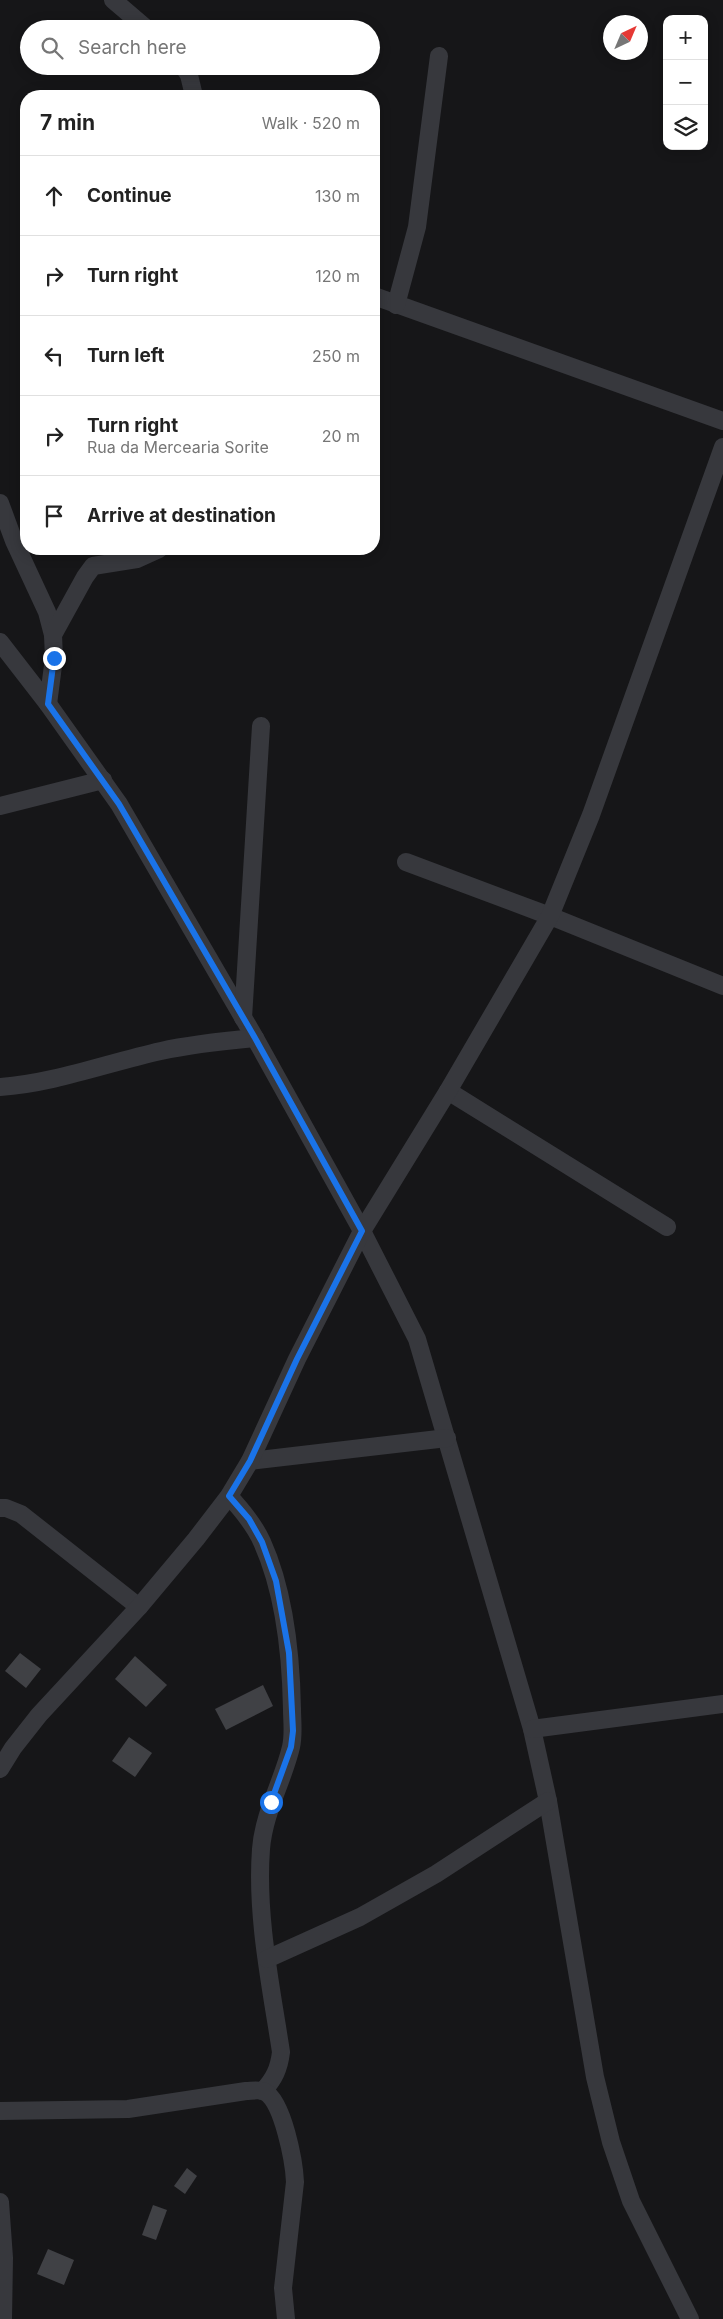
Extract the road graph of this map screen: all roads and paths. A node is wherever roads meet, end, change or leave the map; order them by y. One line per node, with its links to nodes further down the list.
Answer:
1 (114, 0): 2 (street)
2 (137, 20)
3 (439, 56): 7 (street)
4 (189, 75): 5 (street)
5 (193, 90)
6 (380, 298): 7 (street)
7 (396, 305): 8 (street)
8 (723, 421)
9 (723, 446): 21 (street)
10 (0, 503): 11 (street)
11 (20, 554)
12 (21, 555): 14 (street)
13 (146, 555): 14 (street)
14 (54, 635): 16 (street)
15 (0, 642): 16 (street)
16 (48, 704): 18 (street)
17 (261, 726): 23 (street)
18 (103, 780): 19 (street); 23 (street)
19 (0, 806)
20 (406, 862): 21 (street)
21 (550, 916): 22 (street); 26 (street)
22 (723, 986)
23 (243, 1018): 24 (street)
24 (255, 1038): 25 (street); 28 (street)
25 (0, 1087)
26 (448, 1091): 27 (street); 28 (street)
27 (667, 1227)
28 (362, 1231): 29 (street); 30 (street)
29 (447, 1438): 30 (street); 35 (street)
30 (250, 1461): 31 (street)
31 (229, 1496): 33 (street); 38 (street)
32 (0, 1508): 33 (street)
33 (139, 1607): 36 (street)
34 (723, 1704): 35 (street)
35 (532, 1729): 37 (street)
36 (0, 1769)
37 (548, 1800): 38 (street); 44 (street)
38 (267, 1959): 39 (street)
39 (263, 2091): 40 (street); 43 (street)
40 (0, 2111)
41 (0, 2202): 42 (street)
42 (3, 2319)
43 (286, 2319)
44 (690, 2319)

